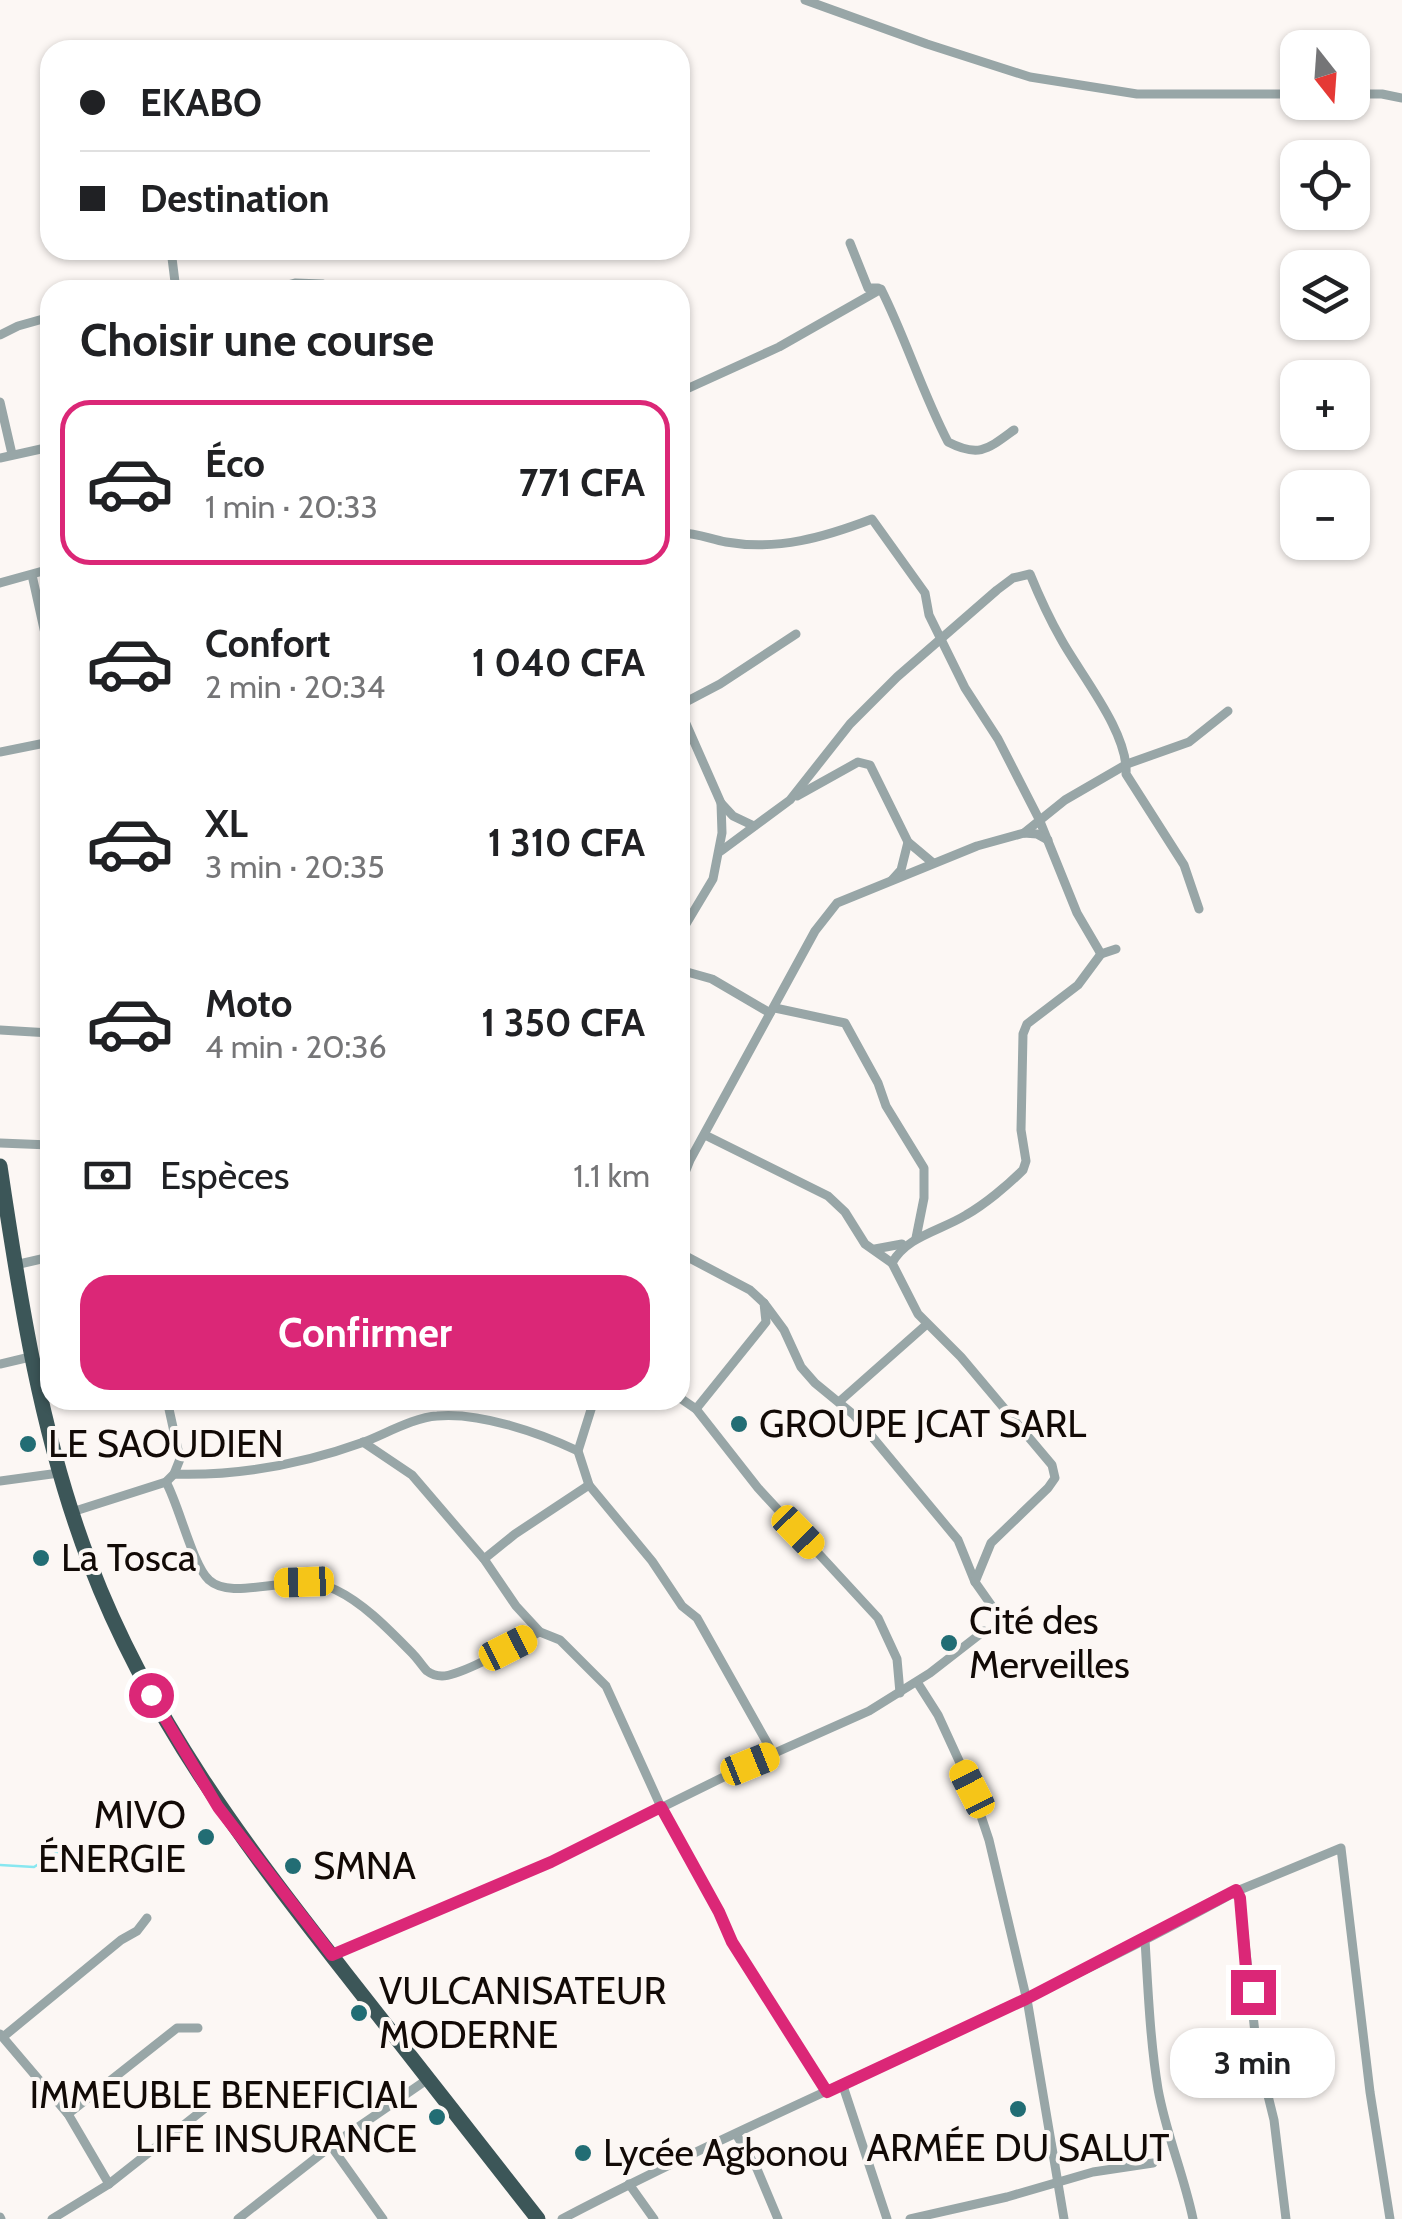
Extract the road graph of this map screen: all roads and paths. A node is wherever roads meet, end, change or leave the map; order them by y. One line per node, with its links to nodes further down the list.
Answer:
1 (805, 0): 2 (street)
2 (1280, 94)
3 (1370, 94): 4 (street)
4 (1402, 98)
5 (850, 244): 6 (street)
6 (881, 288): 9 (street); 11 (street)
7 (40, 320): 8 (street)
8 (0, 336)
9 (690, 387)
10 (0, 402): 13 (street)
11 (1014, 430)
12 (40, 449): 13 (street)
13 (12, 454): 14 (street)
14 (0, 458)
15 (690, 535): 21 (street)
16 (40, 573): 17 (street)
17 (32, 575): 18 (street); 19 (street)
18 (0, 582)
19 (40, 611)
20 (796, 634): 22 (street)
21 (941, 639): 27 (street); 28 (street); 30 (street)
22 (690, 702)
23 (1228, 711): 27 (street)
24 (690, 740): 29 (street)
25 (40, 744): 26 (street)
26 (0, 752)
27 (1127, 764): 30 (street); 38 (street)
28 (790, 800): 31 (street); 33 (street)
29 (722, 804): 31 (street); 35 (street)
30 (1039, 819): 32 (street); 34 (street)
31 (754, 826): 35 (street)
32 (1024, 832): 34 (street); 36 (street)
33 (908, 842): 36 (street); 37 (street)
34 (1050, 842): 41 (street)
35 (721, 851): 39 (street)
36 (933, 863): 37 (street)
37 (890, 882): 43 (street)
38 (1199, 909)
39 (690, 917)
40 (1116, 949): 41 (street)
41 (1101, 954): 51 (street)
42 (690, 973): 43 (street)
43 (772, 1011): 46 (street); 51 (street)
44 (0, 1030): 45 (street)
45 (40, 1033)
46 (705, 1135): 49 (street); 52 (street)
47 (0, 1143): 48 (street)
48 (40, 1145)
49 (690, 1165)
50 (0, 1166): 56 (highway)
51 (916, 1238): 52 (street); 55 (street)
52 (876, 1249): 55 (street)
53 (690, 1258): 57 (street)
54 (40, 1259): 56 (street)
55 (892, 1263): 58 (street)
56 (15, 1264): 59 (highway)
57 (764, 1303): 62 (street); 64 (street)
58 (927, 1324): 62 (street); 78 (street)
59 (30, 1357): 60 (street); 61 (highway)
60 (0, 1364)
61 (40, 1397)
62 (840, 1401): 78 (street)
63 (690, 1405): 64 (street)
64 (696, 1409): 83 (street)
65 (43, 1410): 72 (highway)
66 (169, 1410): 73 (street)
67 (436, 1410): 69 (street)
68 (591, 1410): 71 (street)
69 (435, 1416): 70 (street); 71 (street)
70 (363, 1442): 73 (street); 77 (street)
71 (578, 1452): 75 (street)
72 (59, 1473): 74 (street); 76 (highway)
73 (170, 1478): 76 (street); 81 (street)
74 (0, 1481)
75 (589, 1484): 77 (street); 84 (street)
76 (72, 1512): 89 (highway)
77 (484, 1559): 81 (street)
78 (976, 1582): 79 (street)
79 (994, 1609)
80 (984, 1630): 82 (street)
81 (540, 1632): 85 (street)
82 (917, 1682): 83 (street); 90 (street)
83 (900, 1693): 84 (street)
84 (774, 1755): 85 (street)
85 (661, 1807): 89 (street); 95 (street)
86 (1236, 1890): 88 (street); 115 (street); 116 (street)
87 (147, 1918): 92 (street)
88 (1145, 1940): 90 (street); 114 (street)
89 (332, 1955): 93 (highway)
90 (1026, 1999): 94 (street); 101 (street)
91 (198, 2028): 97 (street)
92 (2, 2036): 97 (street)
93 (428, 2079): 99 (street); 107 (highway)
94 (843, 2086): 95 (street); 111 (street)
95 (827, 2092): 98 (street)
96 (204, 2108): 102 (street)
97 (68, 2114): 102 (street)
98 (736, 2134): 103 (street); 110 (street)
99 (331, 2146): 105 (street); 106 (street)
100 (1152, 2163): 101 (street)
101 (1056, 2183): 112 (street); 113 (street)
102 (109, 2184): 104 (street)
103 (629, 2184): 108 (street); 109 (street)
104 (52, 2219)
105 (238, 2219)
106 (383, 2219)
107 (538, 2219)
108 (562, 2219)
109 (654, 2219)
110 (778, 2219)
111 (887, 2219)
112 (910, 2219)
113 (1064, 2219)
114 (1193, 2219)
115 (1286, 2219)
116 (1390, 2219)

